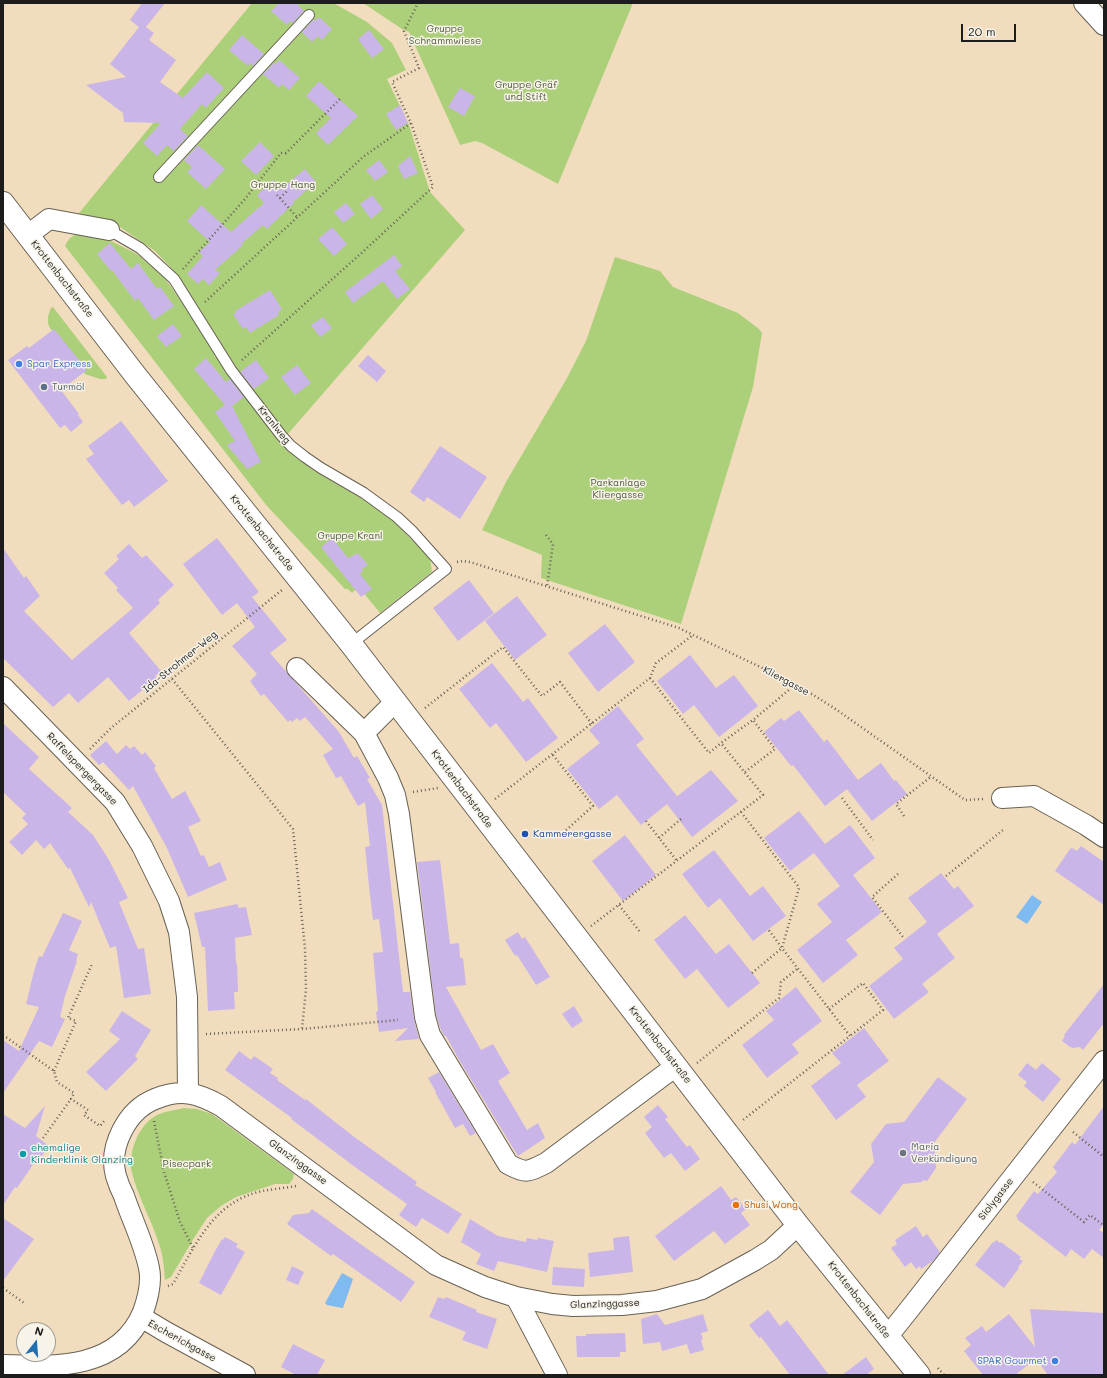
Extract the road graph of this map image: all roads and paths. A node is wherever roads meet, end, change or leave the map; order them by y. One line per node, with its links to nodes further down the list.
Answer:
1 (418, 3): 6 (path)
2 (1084, 3): 4 (street)
3 (309, 15): 7 (lane)
4 (1104, 25)
5 (341, 98): 17 (path)
6 (411, 123): 14 (path); 19 (path)
7 (159, 177)
8 (287, 191): 10 (path)
9 (277, 195): 10 (path)
10 (280, 198): 11 (path)
11 (283, 201): 13 (path); 14 (path)
12 (3, 203): 16 (main road, Krottenbachstraße)
13 (281, 207)
14 (297, 217): 18 (path)
15 (109, 230): 16 (street, Kranlweg); 17 (lane, Kranlweg)
16 (28, 236): 22 (main road, Krottenbachstraße)
17 (174, 279): 18 (lane, Kranlweg)
18 (194, 312): 19 (lane, Kranlweg)
19 (231, 370): 21 (lane, Kranlweg)
20 (546, 535): 23 (path)
21 (446, 569): 23 (path, Kliergasse); 25 (lane)
22 (298, 577): 25 (main road, Krottenbachstraße); 28 (path, Ida-Strohmer-Weg)
23 (547, 587): 24 (path, Kliergasse)
24 (693, 634): 27 (path); 29 (path, Kliergasse)
25 (351, 644): 31 (main road, Krottenbachstraße)
26 (297, 668): 35 (street)
27 (650, 678): 34 (path); 36 (path)
28 (172, 680): 38 (path, Ida-Strohmer-Weg); 69 (path)
29 (796, 684): 33 (path); 40 (path, Kliergasse)
30 (3, 687): 38 (street, Raffelspergergasse)
31 (394, 702): 32 (main road, Krottenbachstraße); 35 (street)
32 (409, 720): 34 (path); 41 (main road, Krottenbachstraße)
33 (753, 720): 36 (path); 39 (path)
34 (592, 724): 37 (path)
35 (364, 734): 42 (street)
36 (721, 744): 39 (path)
37 (553, 754): 45 (path); 51 (path)
38 (76, 762): 71 (street, Raffelspergergasse)
39 (745, 772): 46 (path)
40 (932, 776): 44 (path, Kliergasse); 47 (path)
41 (459, 785): 42 (path); 45 (main road, Krottenbachstraße)
42 (395, 795): 74 (street)
43 (842, 798): 54 (path)
44 (1002, 798): 52 (street)
45 (479, 811): 61 (main road, Krottenbachstraße)
46 (741, 812): 55 (path); 63 (path)
47 (904, 816)
48 (680, 819): 53 (path)
49 (646, 821): 53 (path)
50 (1003, 830): 57 (path)
51 (564, 832)
52 (1104, 837)
53 (659, 838): 55 (path)
54 (873, 840)
55 (677, 861): 58 (path)
56 (898, 874): 62 (path)
57 (946, 876)
58 (619, 905): 60 (path); 61 (path)
59 (768, 929): 63 (path)
60 (640, 932)
61 (576, 937): 74 (main road, Krottenbachstraße)
62 (903, 937)
63 (782, 948): 65 (path); 66 (path)
64 (92, 964): 75 (path)
65 (797, 969): 67 (path); 74 (path)
66 (752, 973)
67 (829, 1009): 72 (path); 72 (path)
68 (398, 1020): 69 (path)
69 (302, 1029): 71 (path)
70 (3, 1035): 75 (path)
71 (187, 1036): 76 (street, Raffelspergergasse)
72 (850, 1036): 80 (path)
73 (1104, 1061): 79 (street, Siolygasse)
74 (679, 1070): 80 (main road, Krottenbachstraße)
75 (54, 1071): 77 (path)
76 (188, 1093): 78 (street, Glanzinggasse); 85 (street, Glanzinggasse)
77 (71, 1099): 81 (path); 82 (path)
78 (149, 1101): 81 (street, Glanzinggasse); 88 (path)
79 (1057, 1120): 83 (path); 84 (street, Siolygasse)
80 (727, 1132): 87 (main road, Krottenbachstraße)
81 (121, 1133): 90 (street, Glanzinggasse)
82 (43, 1138)
83 (1104, 1157)
84 (1018, 1170): 86 (path); 94 (street, Siolygasse)
85 (329, 1185): 88 (path); 91 (street, Glanzinggasse)
86 (1104, 1221)
87 (798, 1224): 91 (street, Glanzinggasse); 94 (main road, Krottenbachstraße)
88 (193, 1248): 90 (path)
89 (3, 1288): 92 (path)
90 (148, 1296): 93 (street, Glanzinggasse)
91 (516, 1297): 97 (street)
92 (24, 1303)
93 (141, 1317): 95 (street, Glanzinggasse); 96 (street, Escherichgasse)
94 (888, 1336): 98 (main road, Krottenbachstraße)
95 (3, 1365)
96 (245, 1375)
97 (558, 1375)
98 (919, 1375)

